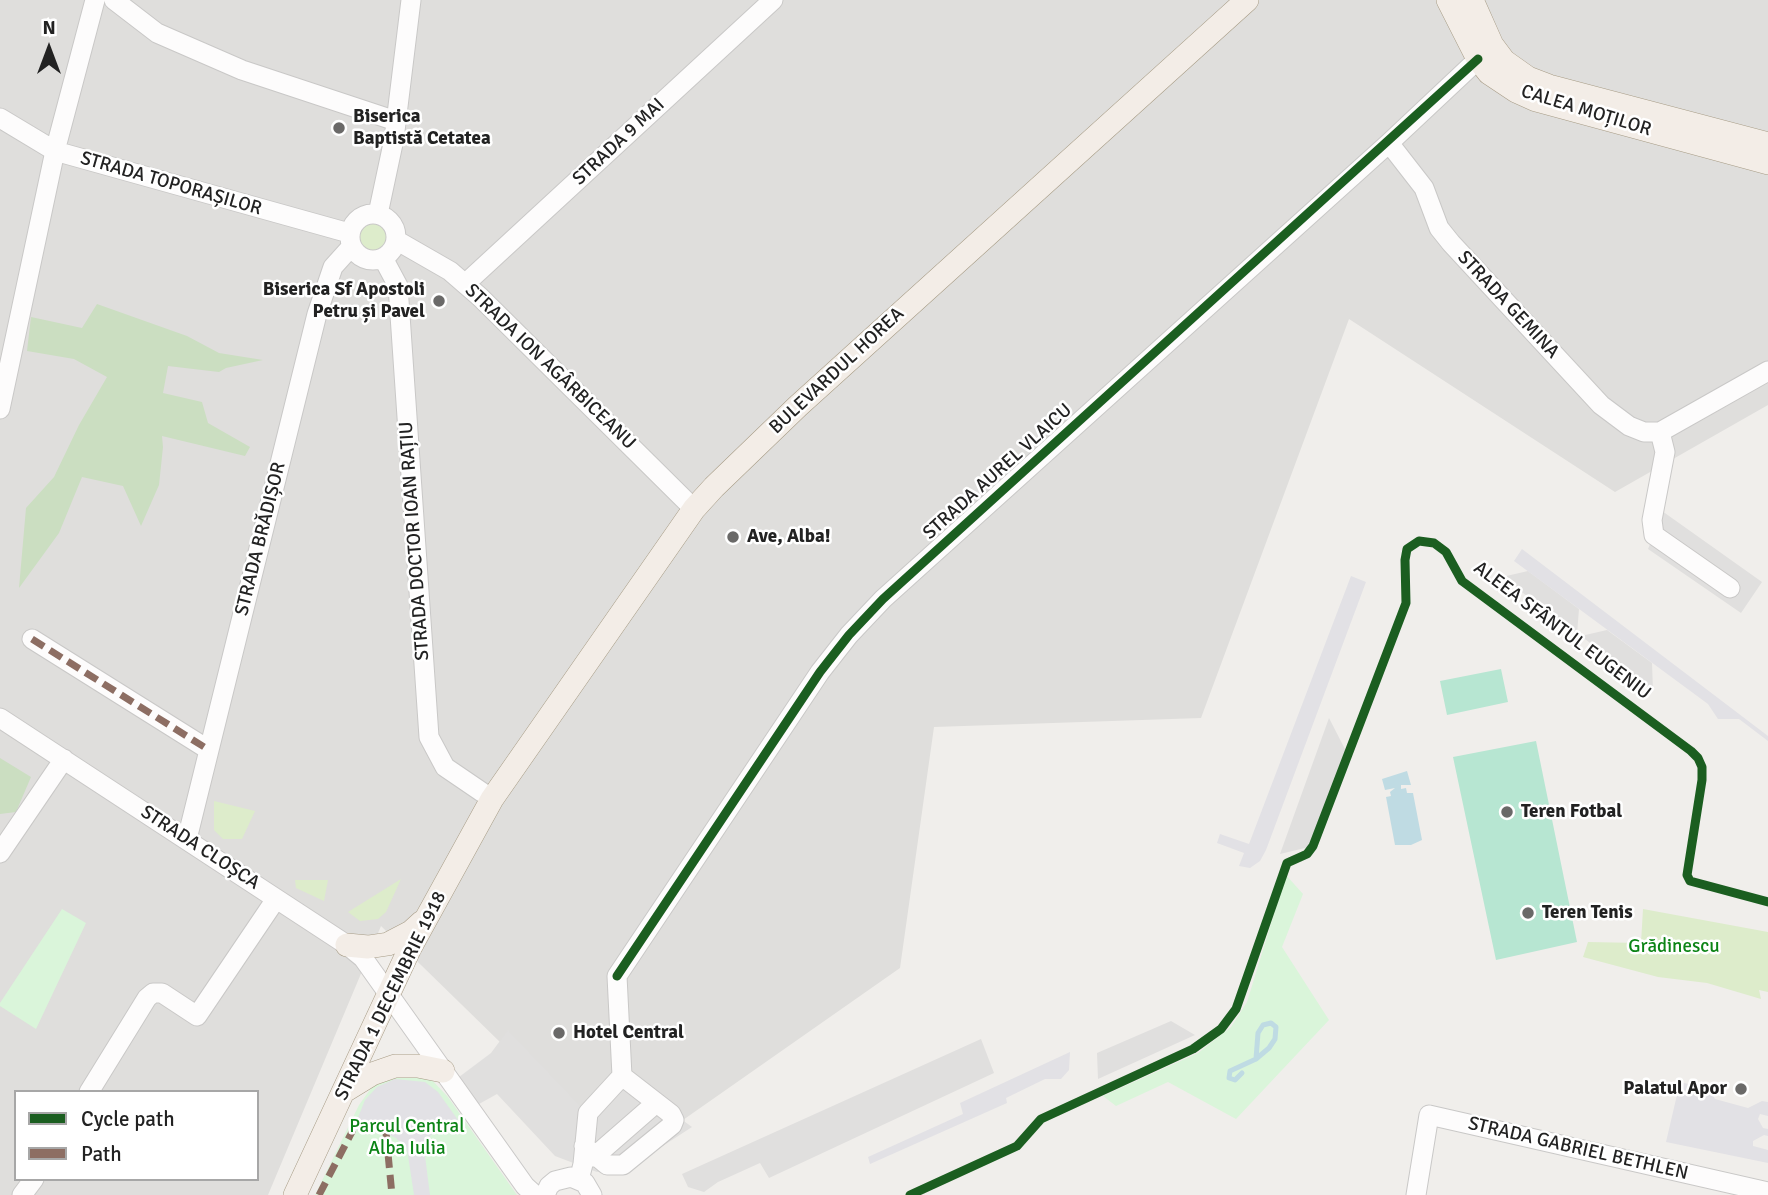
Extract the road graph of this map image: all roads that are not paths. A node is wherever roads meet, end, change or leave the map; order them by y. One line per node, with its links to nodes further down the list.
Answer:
1 (95, 0): 13 (street)
2 (114, 0): 10 (street)
3 (411, 0): 10 (street)
4 (773, 0): 19 (street, STRADA 9 MAI)
5 (1247, 0): 23 (main road, BULEVARDUL HOREA)
6 (1448, 0): 8 (main road, CALEA MOȚILOR)
7 (1472, 0): 8 (main road, CALEA MOȚILOR)
8 (1485, 52): 11 (street, STRADA AUREL VLAICU); 12 (main road, CALEA MOȚILOR); 14 (main road, CALEA MOȚILOR)
9 (0, 118): 13 (street, STRADA TOPORAȘILOR)
10 (396, 121): 15 (street)
11 (1388, 143): 22 (street, STRADA GEMINA); 38 (street, STRADA AUREL VLAICU)
12 (1768, 144)
13 (55, 151): 16 (street, STRADA TOPORAȘILOR); 21 (street)
14 (1768, 163)
15 (378, 214): 16 (street); 17 (street)
16 (350, 240): 18 (street); 27 (street, STRADA BRĂDIȘOR)
17 (396, 240): 18 (street); 19 (street, STRADA ION AGÂRBICEANU)
18 (383, 258): 29 (street, STRADA DOCTOR IOAN RAȚIU)
19 (466, 284): 23 (street, STRADA ION AGÂRBICEANU)
20 (1768, 371): 22 (street)
21 (0, 409)
22 (1660, 432): 24 (street)
23 (694, 509): 29 (main road, BULEVARDUL HOREA)
24 (1730, 588)
25 (32, 639): 27 (street)
26 (0, 718): 28 (street, STRADA CLOȘCA)
27 (209, 750): 31 (street, STRADA BRĂDIȘOR)
28 (64, 759): 30 (street); 31 (street, STRADA CLOȘCA)
29 (492, 799): 34 (main road, STRADA 1 DECEMBRIE 1918)
30 (7, 828): 32 (street)
31 (187, 839): 33 (street, STRADA CLOȘCA)
32 (0, 853)
33 (276, 899): 35 (street, STRADA CLOȘCA); 39 (street)
34 (424, 920): 35 (main road); 36 (main road, STRADA 1 DECEMBRIE 1918)
35 (347, 945): 36 (street, STRADA CLOȘCA)
36 (388, 993): 37 (street, STRADA CLOȘCA); 40 (main road, STRADA 1 DECEMBRIE 1918)
37 (443, 1071): 40 (main road); 47 (street, STRADA CLOȘCA)
38 (621, 1076): 41 (street); 42 (street)
39 (90, 1090)
40 (346, 1090): 46 (main road, STRADA 1 DECEMBRIE 1918)
41 (656, 1102): 42 (street); 42 (street)
42 (589, 1152): 43 (street)
43 (579, 1180): 48 (street); 49 (street)
44 (1710, 1188): 45 (street, STRADA GABRIEL BETHLEN); 50 (street, STRADA GABRIEL BETHLEN)
45 (1768, 1192)
46 (295, 1195)
47 (535, 1195)
48 (545, 1195)
49 (592, 1195)
50 (1416, 1195)

